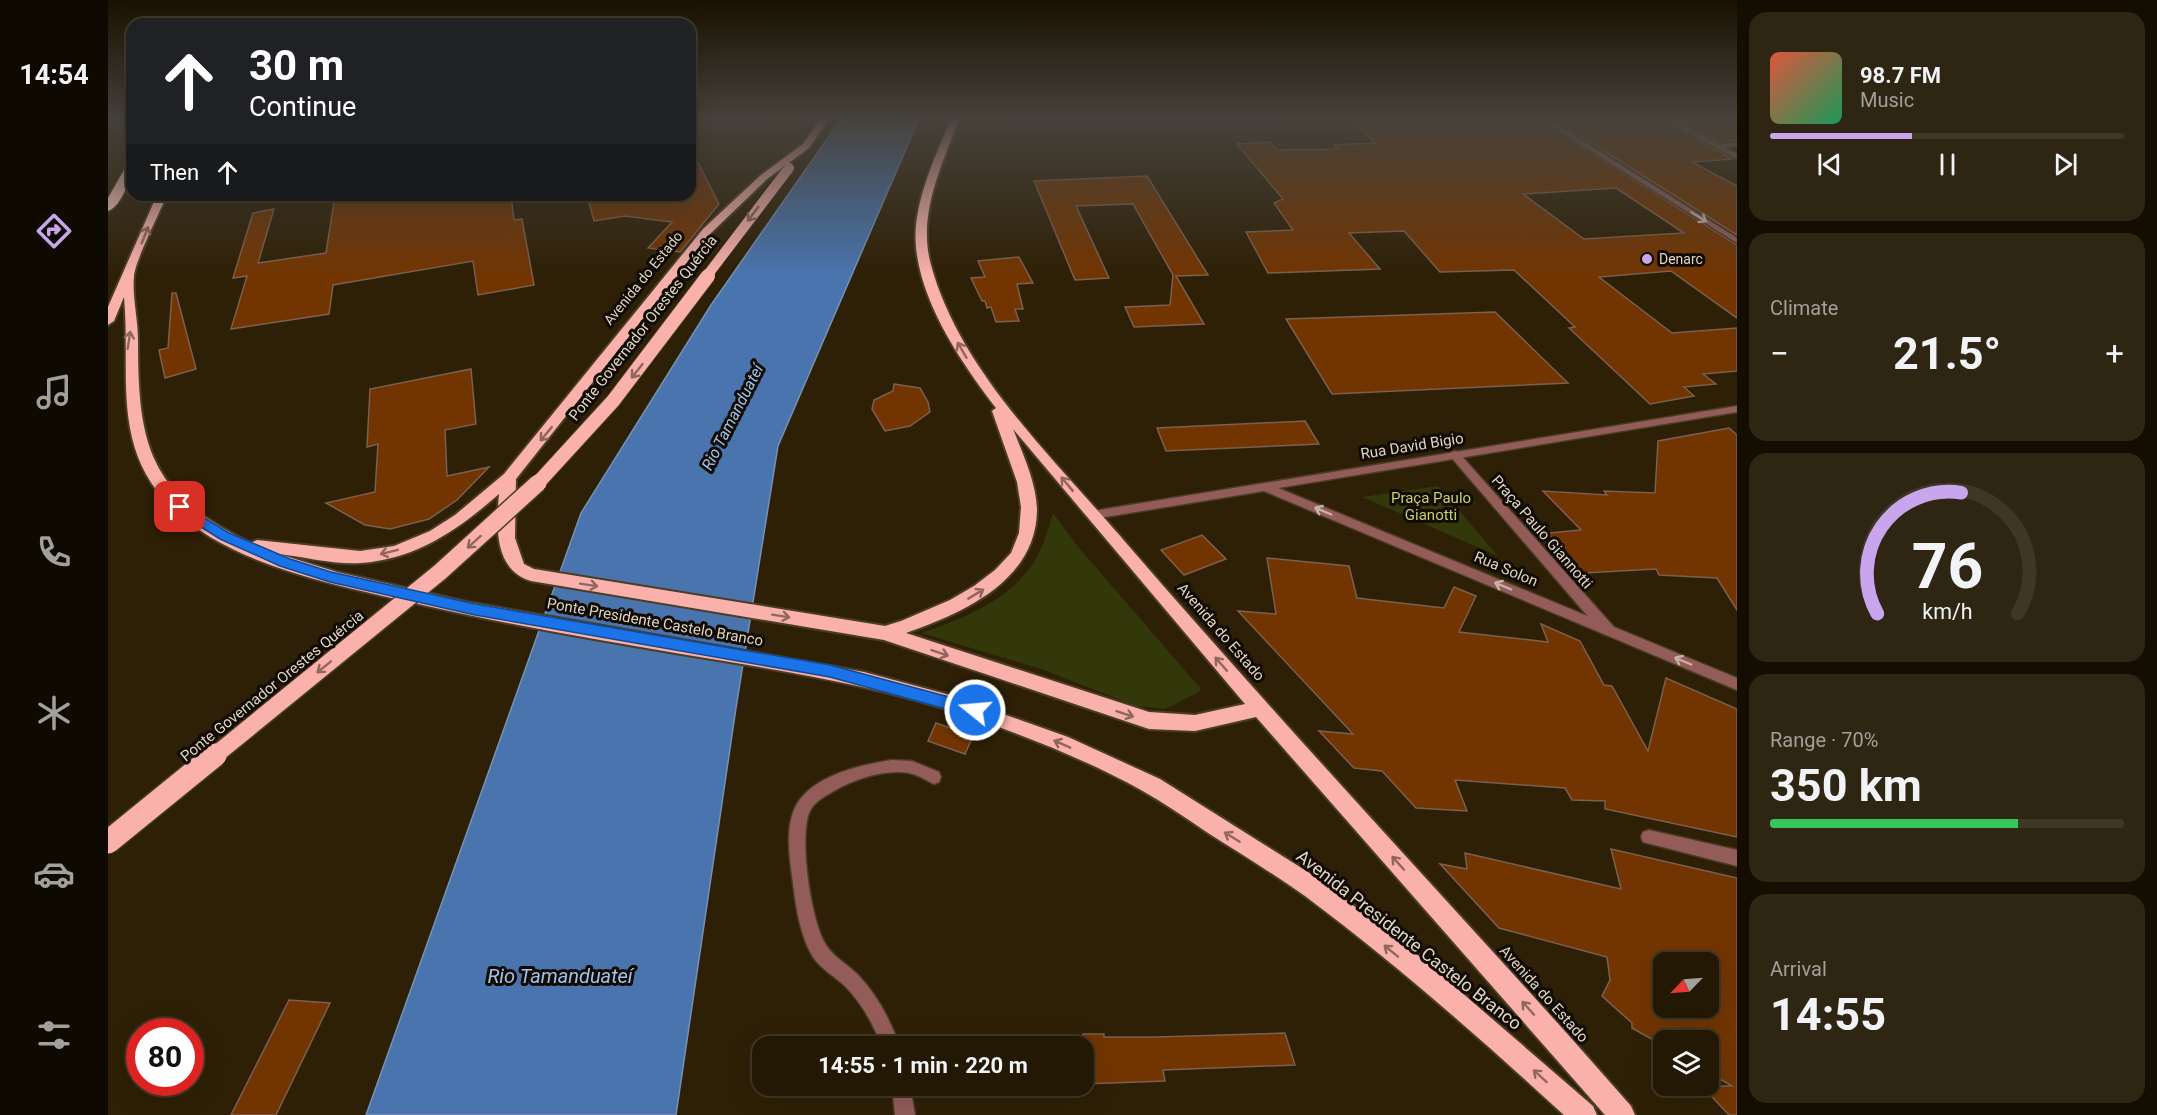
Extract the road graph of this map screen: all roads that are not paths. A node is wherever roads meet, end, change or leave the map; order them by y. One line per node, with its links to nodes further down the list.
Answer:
1 (772, 171): 14 (highway, Avenida do Estado, one-way to 14)
2 (787, 171): 25 (highway, Ponte Governador Orestes Quércia, one-way to 25, bridge)
3 (936, 171): 11 (highway, Avenida do Estado, one-way to 3)
4 (1626, 171): 8 (street, one-way to 8)
5 (126, 176): 7 (highway)
6 (159, 201): 9 (highway, one-way to 6)
7 (108, 208)
8 (1737, 241)
9 (128, 274): 10 (highway); 17 (highway, Ponte Presidente Castelo Branco, one-way to 9)
10 (108, 321)
11 (995, 399): 16 (highway, Avenida do Estado, one-way to 11); 19 (highway, one-way to 11)
12 (1737, 409): 13 (street, Rua David Bigio)
13 (1454, 454): 15 (street, Rua David Bigio); 18 (street, Praça Paulo Giannotti)
14 (509, 478): 17 (highway, Avenida do Estado, one-way to 17); 19 (highway, Ponte Presidente Castelo Branco, one-way to 19)
15 (1263, 486): 16 (street, Rua David Bigio); 18 (street, Rua Solon, one-way to 15)
16 (1093, 515): 22 (highway, Avenida do Estado, one-way to 16)
17 (244, 545): 20 (highway, Ponte Presidente Castelo Branco)
18 (1608, 630): 21 (street, Rua Solon, one-way to 18)
19 (885, 633): 22 (highway, one-way to 22)
20 (830, 671): 30 (highway, Avenida Presidente Castelo Branco, one-way to 20)
21 (1737, 684)
22 (1259, 708): 31 (highway, Avenida do Estado, one-way to 22)
23 (934, 777): 27 (street)
24 (1649, 837): 26 (street)
25 (108, 842)
26 (1737, 858)
27 (887, 1036)
28 (902, 1096): 29 (street)
29 (905, 1115)
30 (1584, 1115)
31 (1622, 1115)

